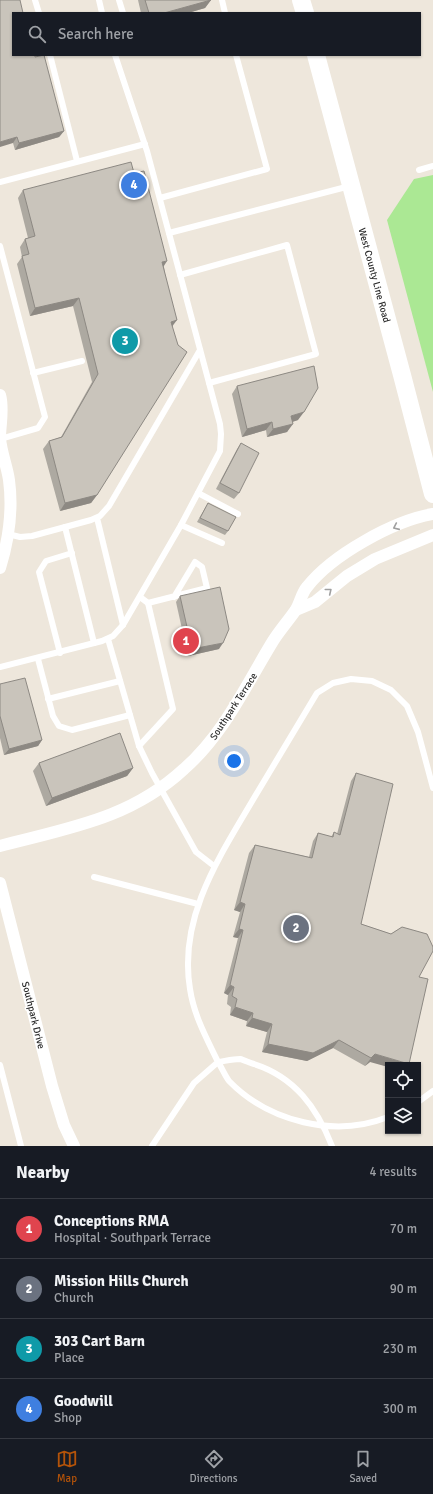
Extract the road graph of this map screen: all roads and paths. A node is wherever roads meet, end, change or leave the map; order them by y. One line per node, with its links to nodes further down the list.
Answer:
1 (35, 0): 6 (lane)
2 (99, 0): 7 (lane)
3 (119, 0): 8 (lane)
4 (222, 0): 9 (lane)
5 (301, 0): 10 (main road)
6 (39, 12)
7 (102, 12)
8 (123, 12)
9 (225, 12)
10 (305, 12)
11 (50, 56): 16 (lane)
12 (115, 56): 15 (lane)
13 (236, 56): 21 (lane)
14 (316, 56): 20 (main road, West County Line Road)
15 (145, 144): 16 (lane); 21 (lane)
16 (77, 161): 19 (lane)
17 (433, 166): 18 (lane)
18 (419, 170)
19 (0, 182)
20 (350, 186): 22 (lane); 32 (main road, West County Line Road)
21 (160, 198): 22 (lane)
22 (169, 233): 24 (lane)
23 (0, 246): 27 (lane)
24 (180, 275): 25 (lane); 28 (lane)
25 (200, 350): 28 (lane); 35 (lane)
26 (82, 361): 27 (lane)
27 (33, 373): 30 (lane)
28 (209, 383): 31 (lane)
29 (0, 395): 30 (street)
30 (0, 439): 38 (street)
31 (198, 493): 33 (lane); 36 (lane)
32 (433, 494)
33 (238, 514)
34 (433, 514): 46 (street, Southpark Terrace, one-way to 46)
35 (97, 518): 37 (lane); 47 (lane)
36 (181, 525): 40 (lane); 43 (lane)
37 (65, 527): 38 (lane); 41 (lane)
38 (8, 534): 42 (street)
39 (433, 535): 46 (street, one-way to 39)
40 (222, 542)
41 (72, 553): 49 (lane); 50 (lane)
42 (0, 568)
43 (140, 597): 45 (lane); 47 (lane)
44 (174, 597): 44 (lane); 45 (lane)
45 (148, 603): 56 (lane)
46 (296, 610): 57 (street, Southpark Terrace)
47 (123, 625): 48 (lane)
48 (108, 639): 49 (lane); 53 (lane)
49 (94, 643): 50 (lane)
50 (60, 653): 51 (lane)
51 (38, 659): 52 (lane); 54 (lane)
52 (0, 668)
53 (120, 681): 54 (lane); 55 (lane)
54 (48, 699): 55 (lane)
55 (130, 715): 56 (lane)
56 (139, 746): 57 (lane)
57 (161, 788): 59 (street, Southpark Terrace); 60 (lane)
58 (433, 788): 60 (lane)
59 (0, 846)
60 (214, 866): 63 (lane)
61 (94, 878): 63 (lane)
62 (0, 883): 71 (street, Southpark Drive)
63 (198, 904): 64 (lane)
64 (218, 1062): 69 (lane); 69 (lane); 72 (lane)
65 (0, 1065): 70 (lane)
66 (433, 1091): 67 (lane)
67 (421, 1100)
68 (385, 1118): 69 (lane)
69 (324, 1126): 73 (lane)
70 (21, 1146)
71 (74, 1146)
72 (152, 1146)
73 (332, 1146)

